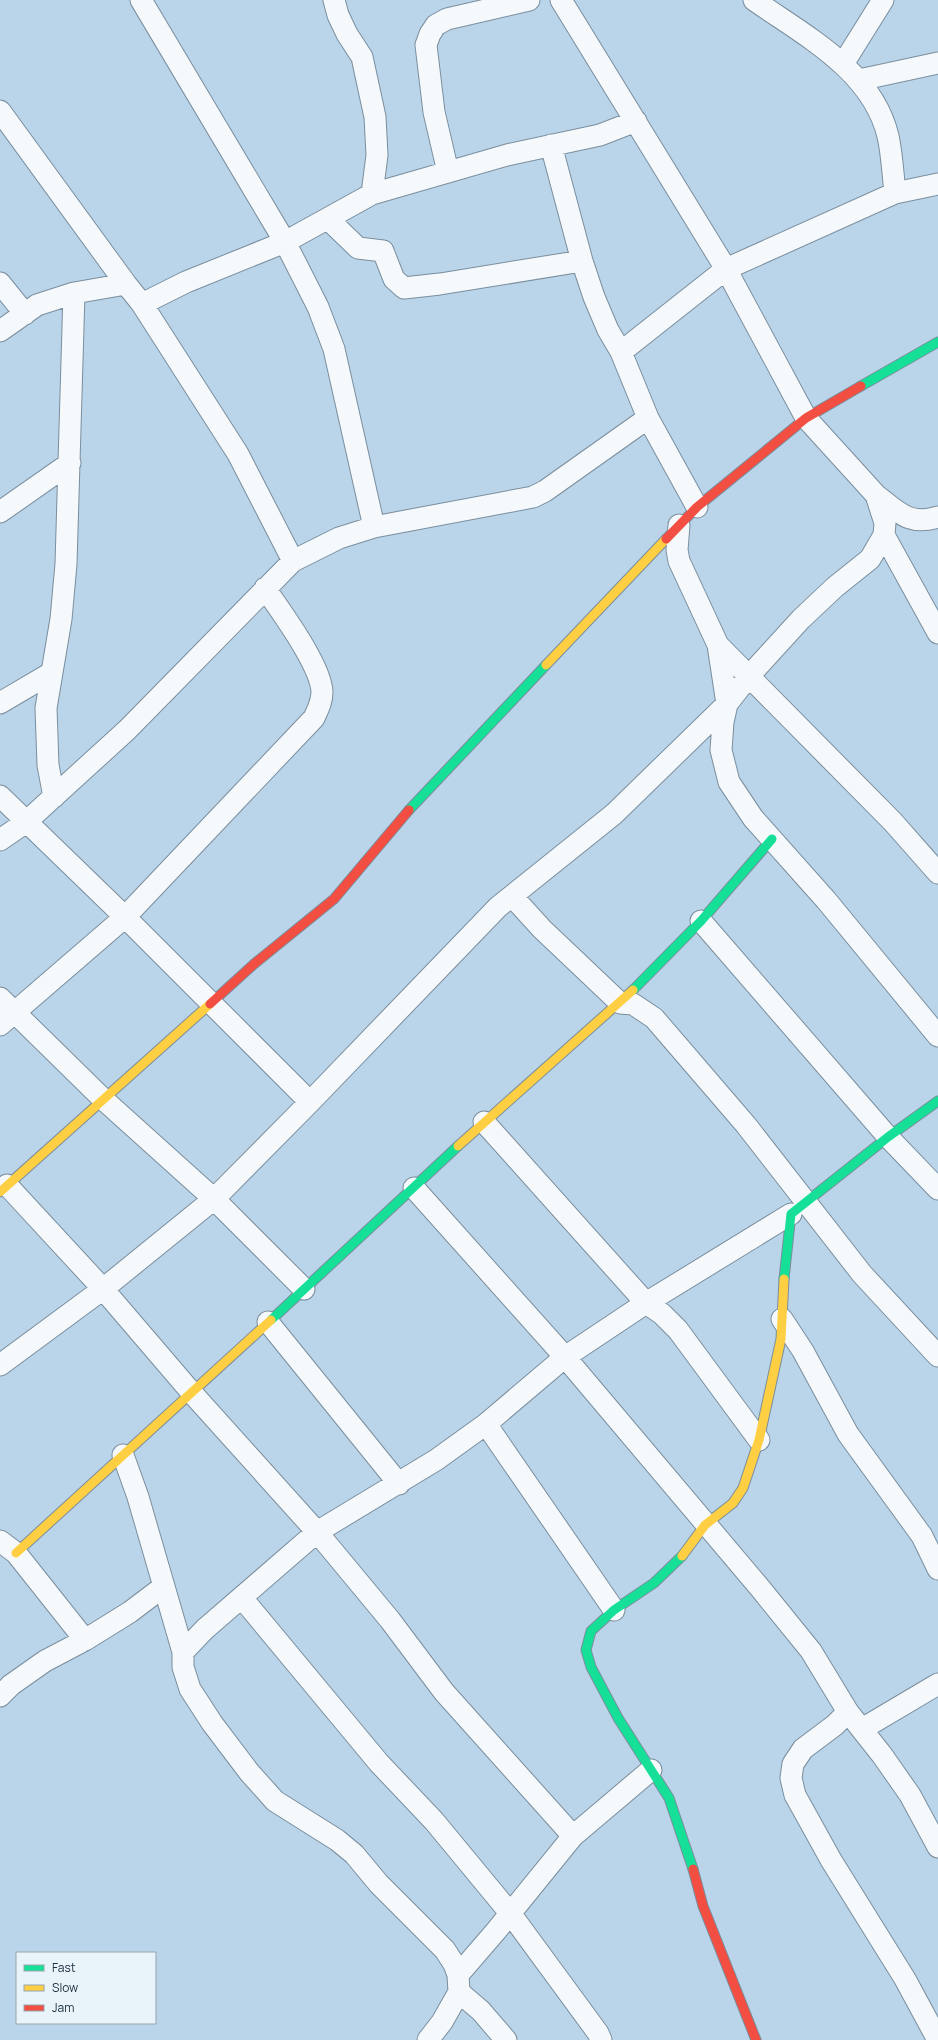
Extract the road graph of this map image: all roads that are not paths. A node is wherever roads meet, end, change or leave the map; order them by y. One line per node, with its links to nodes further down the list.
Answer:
1 (141, 0): 18 (street)
2 (334, 0): 16 (street)
3 (529, 0): 13 (street)
4 (561, 0): 11 (street)
5 (754, 0): 8 (street)
6 (883, 0): 8 (street)
7 (938, 63): 9 (street)
8 (844, 64): 9 (street)
9 (859, 80): 15 (street)
10 (0, 111): 22 (street)
11 (636, 121): 12 (street); 20 (street)
12 (551, 145): 13 (street); 19 (street)
13 (448, 172): 16 (street)
14 (938, 184): 15 (street)
15 (895, 193): 20 (street)
16 (372, 194): 17 (street)
17 (328, 219): 18 (street); 19 (street)
18 (286, 242): 24 (street); 37 (street)
19 (582, 261): 28 (street)
20 (726, 270): 28 (street); 30 (street)
21 (0, 283): 25 (street)
22 (126, 284): 23 (street); 24 (street)
23 (74, 293): 25 (street); 31 (street)
24 (142, 304): 39 (street)
25 (25, 314): 26 (street)
26 (0, 331)
27 (938, 342): 30 (street)
28 (621, 352): 29 (street)
29 (648, 418): 33 (street); 37 (street)
30 (806, 418): 32 (street); 33 (street)
31 (70, 463): 34 (street); 43 (street)
32 (876, 495): 35 (street); 38 (street)
33 (697, 507): 36 (street)
34 (0, 512)
35 (938, 517)
36 (678, 525): 42 (street); 57 (street)
37 (374, 526): 39 (street)
38 (884, 535): 41 (street); 44 (street)
39 (293, 561): 40 (street)
40 (265, 588): 48 (street); 54 (street)
41 (938, 633)
42 (718, 645): 44 (street); 46 (street)
43 (51, 673): 45 (street); 48 (street)
44 (749, 676): 46 (street); 52 (street)
45 (0, 703)
46 (727, 704): 50 (street); 53 (street)
47 (0, 796): 49 (street)
48 (54, 797): 49 (street)
49 (26, 822): 51 (street); 54 (street)
50 (772, 839): 55 (street); 60 (street)
51 (0, 840)
52 (938, 873)
53 (512, 896): 58 (street); 63 (street)
54 (125, 917): 57 (street); 59 (street)
55 (701, 921): 58 (street); 65 (street)
56 (0, 998): 59 (street)
57 (211, 1003): 61 (street); 63 (street)
58 (620, 1003): 64 (street); 70 (street)
59 (8, 1019): 61 (street)
60 (938, 1036)
61 (104, 1100): 66 (street); 69 (street)
62 (938, 1101): 65 (street)
63 (310, 1102): 69 (street)
64 (484, 1122): 67 (street); 73 (street)
65 (888, 1137): 68 (street); 70 (street)
66 (4, 1188): 71 (street)
67 (414, 1188): 72 (street); 77 (street)
68 (938, 1190)
69 (214, 1199): 71 (street); 72 (street)
70 (799, 1208): 73 (street); 74 (street); 76 (street)
71 (103, 1289): 78 (street); 79 (street)
72 (304, 1289): 75 (street)
73 (646, 1303): 77 (street); 81 (street)
74 (782, 1319): 81 (street); 87 (street)
75 (268, 1322): 79 (street); 83 (street)
76 (938, 1356)
77 (565, 1357): 80 (street); 84 (street)
78 (0, 1365)
79 (192, 1393): 82 (street); 85 (street)
80 (486, 1424): 83 (street); 90 (street)
81 (759, 1440): 84 (street)
82 (123, 1455): 86 (street); 88 (street)
83 (399, 1484): 85 (street)
84 (705, 1525): 90 (street); 95 (street)
85 (317, 1532): 89 (street); 98 (street)
86 (8, 1547): 91 (street)
87 (938, 1569)
88 (163, 1587): 91 (street); 92 (street)
89 (242, 1598): 92 (street); 100 (street)
90 (614, 1610): 97 (street)
91 (85, 1640): 94 (street)
92 (183, 1652): 101 (street)
93 (938, 1684): 96 (street)
94 (0, 1696)
95 (848, 1712): 96 (street); 106 (street)
96 (862, 1729): 99 (street)
97 (651, 1770): 98 (street); 105 (street)
98 (572, 1836): 100 (street)
99 (938, 1847)
100 (510, 1913): 101 (street); 104 (street)
101 (459, 1983): 102 (street); 103 (street)
102 (428, 2040)
103 (506, 2040)
104 (601, 2040)
105 (756, 2040)
106 (938, 2040)

